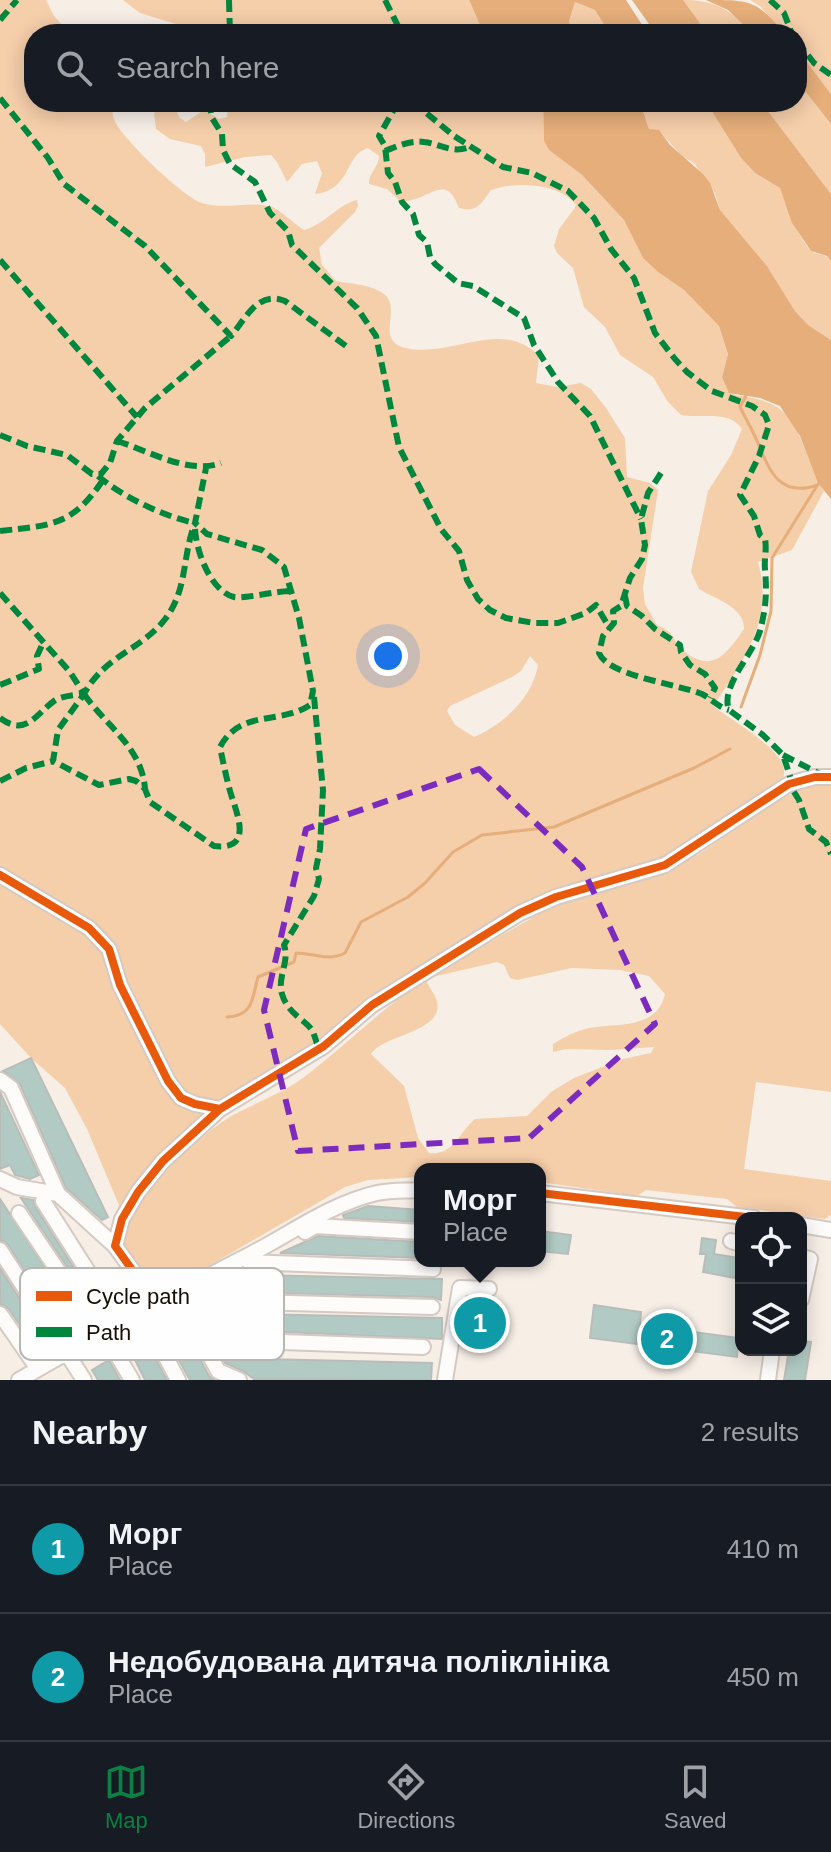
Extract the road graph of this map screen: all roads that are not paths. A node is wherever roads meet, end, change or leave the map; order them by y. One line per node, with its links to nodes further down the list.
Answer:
1 (831, 777): 4 (street)
2 (0, 875): 4 (street)
3 (0, 1080): 7 (street)
4 (220, 1109): 15 (street)
5 (0, 1179): 7 (street)
6 (414, 1190): 21 (street)
7 (58, 1194): 15 (street)
8 (546, 1194): 11 (street)
9 (43, 1201): 19 (street)
10 (19, 1213): 18 (street)
11 (735, 1216)
12 (807, 1226): 13 (street)
13 (831, 1230)
14 (414, 1232): 17 (street)
15 (115, 1246): 20 (street)
16 (0, 1250): 24 (street)
17 (249, 1262): 22 (street); 23 (street)
18 (57, 1268)
19 (86, 1268)
20 (131, 1268)
21 (223, 1268)
22 (238, 1268)
23 (433, 1269)
24 (20, 1281)
25 (489, 1289): 44 (street)
26 (284, 1303): 27 (street)
27 (432, 1307)
28 (0, 1314): 30 (street)
29 (284, 1342): 31 (street)
30 (20, 1346)
31 (423, 1347)
32 (771, 1356): 45 (street)
33 (60, 1360): 38 (street)
34 (71, 1360): 40 (street)
35 (119, 1360): 41 (street)
36 (167, 1360): 42 (street)
37 (212, 1360): 43 (street)
38 (37, 1374): 39 (street)
39 (19, 1380)
40 (84, 1380)
41 (132, 1380)
42 (178, 1380)
43 (239, 1380)
44 (445, 1380)
45 (768, 1380)

